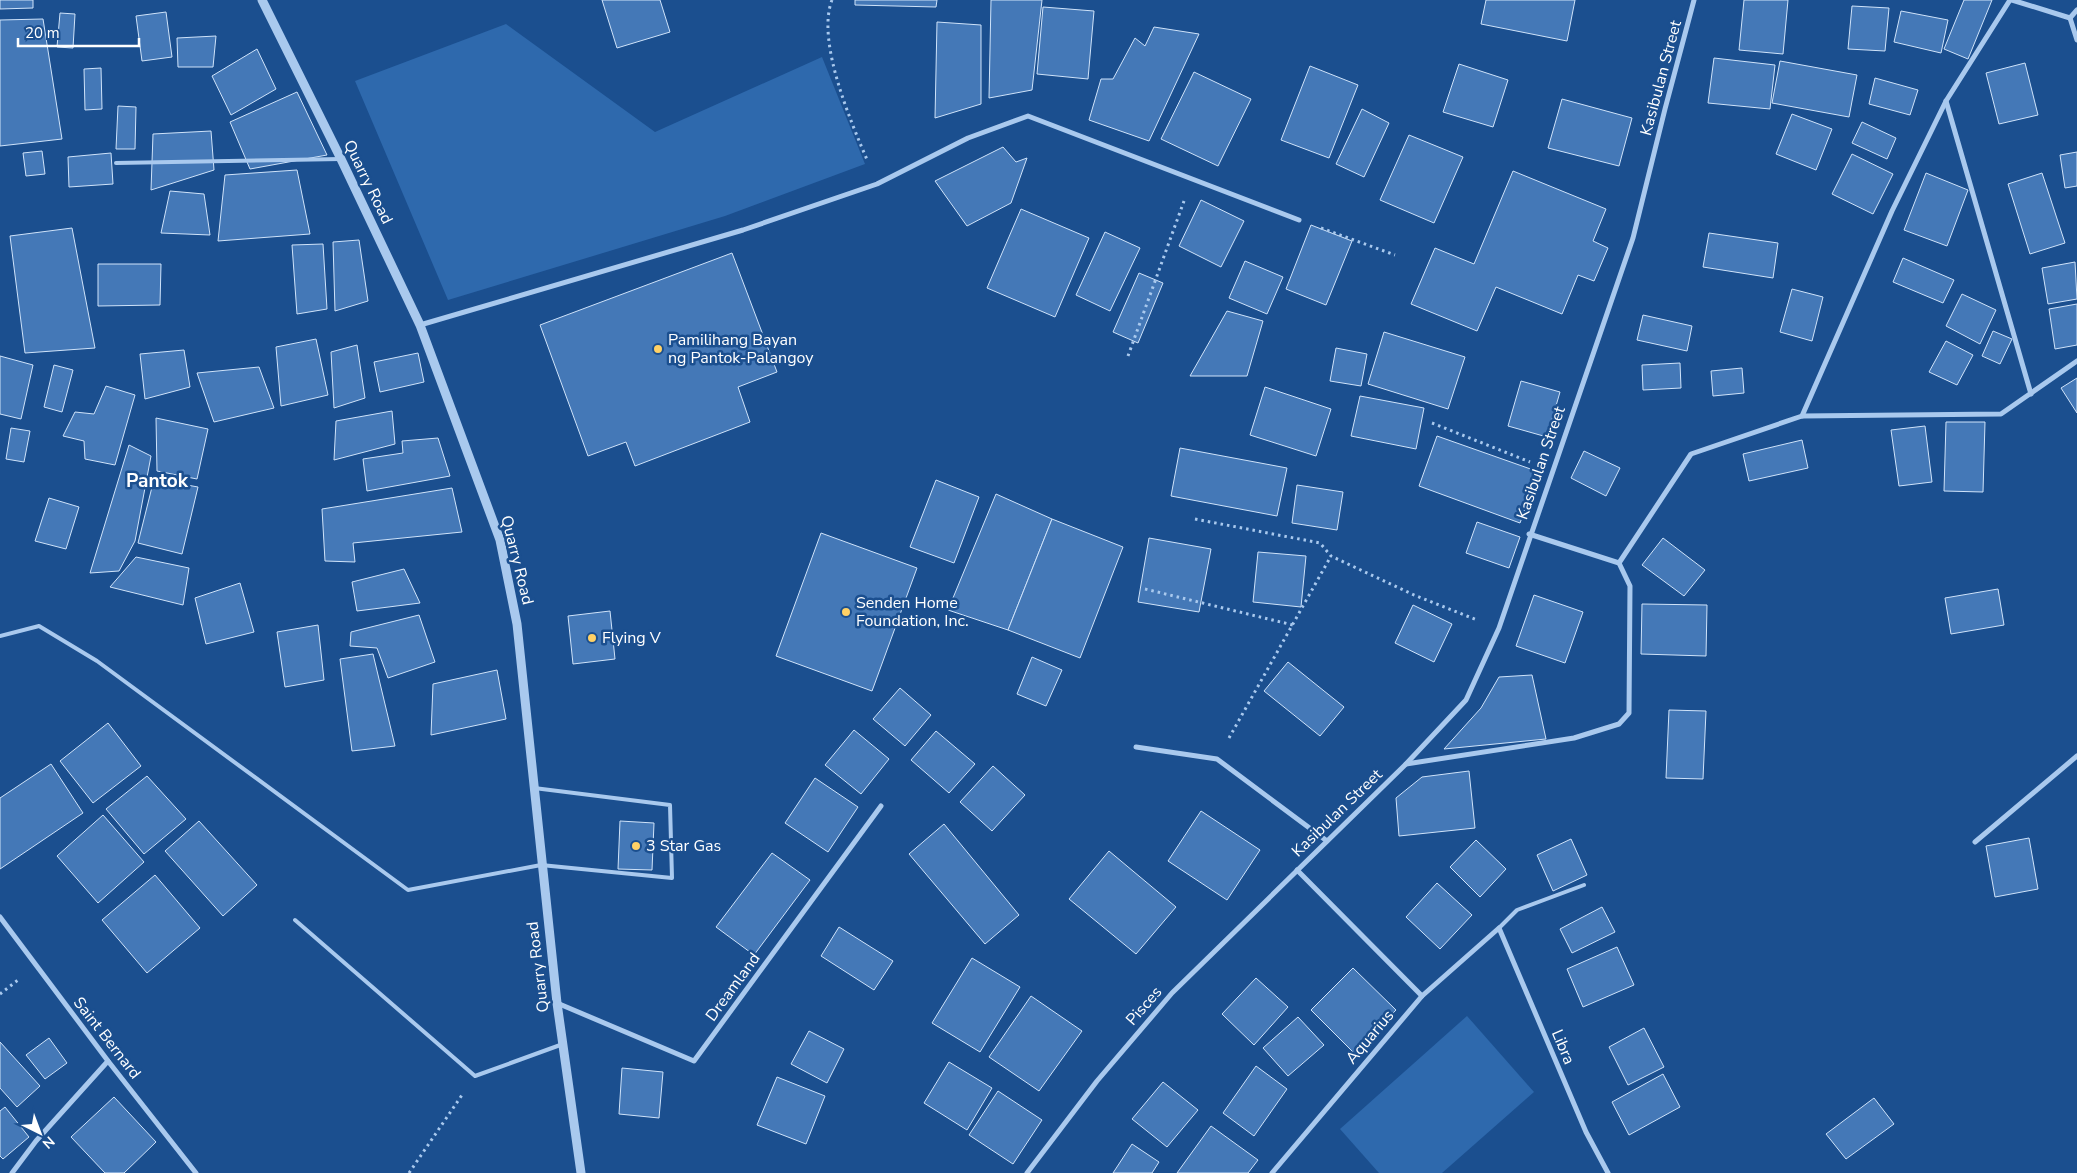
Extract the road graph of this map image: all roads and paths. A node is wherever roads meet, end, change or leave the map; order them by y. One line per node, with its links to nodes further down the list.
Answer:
1 (262, 0): 9 (street, Quarry Road)
2 (832, 0): 12 (path)
3 (1694, 0): 21 (street, Kasibulan Street)
4 (2011, 0): 6 (street); 8 (street)
5 (2077, 10): 6 (street)
6 (2070, 18): 7 (street)
7 (2077, 40)
8 (1946, 101): 18 (street); 19 (street)
9 (341, 159): 10 (lane); 15 (street, Quarry Road)
10 (116, 163)
11 (1192, 180): 12 (street); 13 (street); 16 (path)
12 (877, 184): 15 (street)
13 (1299, 220): 14 (path)
14 (1395, 255)
15 (420, 325): 34 (street, Quarry Road)
16 (1128, 356)
17 (2077, 362): 18 (street)
18 (2031, 394): 19 (street)
19 (1802, 416): 25 (street)
20 (1432, 423): 21 (path)
21 (1552, 470): 23 (street, Kasibulan Street)
22 (1194, 519): 24 (path)
23 (1530, 534): 25 (street); 28 (street, Kasibulan Street)
24 (1331, 556): 27 (path); 28 (path)
25 (1619, 563): 33 (street)
26 (1145, 589): 27 (path)
27 (1292, 625): 32 (path)
28 (1499, 628): 33 (street, Kasibulan Street)
29 (0, 636): 38 (lane)
30 (1136, 747): 32 (street)
31 (2077, 756): 37 (street)
32 (1217, 759): 36 (street)
33 (1406, 764): 36 (street, Kasibulan Street)
34 (534, 788): 38 (street, Quarry Road); 38 (lane)
35 (881, 806): 45 (street, Dreamland)
36 (1327, 842): 39 (street, Kasibulan Street)
37 (1975, 842)
38 (541, 865): 45 (street, Quarry Road)
39 (1297, 870): 44 (street); 53 (street, Pisces)
40 (1584, 885): 43 (lane)
41 (0, 917): 47 (street, Saint Bernard)
42 (294, 920): 48 (lane)
43 (1499, 928): 44 (street, Aquarius); 55 (street, Libra)
44 (1422, 996): 54 (street, Aquarius)
45 (556, 1003): 46 (street, Quarry Road)
46 (563, 1044): 48 (lane); 52 (street, Quarry Road)
47 (108, 1060): 49 (street); 50 (street, Saint Bernard)
48 (475, 1076): 51 (path)
49 (12, 1173)
50 (196, 1173)
51 (410, 1173)
52 (581, 1173)
53 (1027, 1173)
54 (1272, 1173)
55 (1608, 1173)

